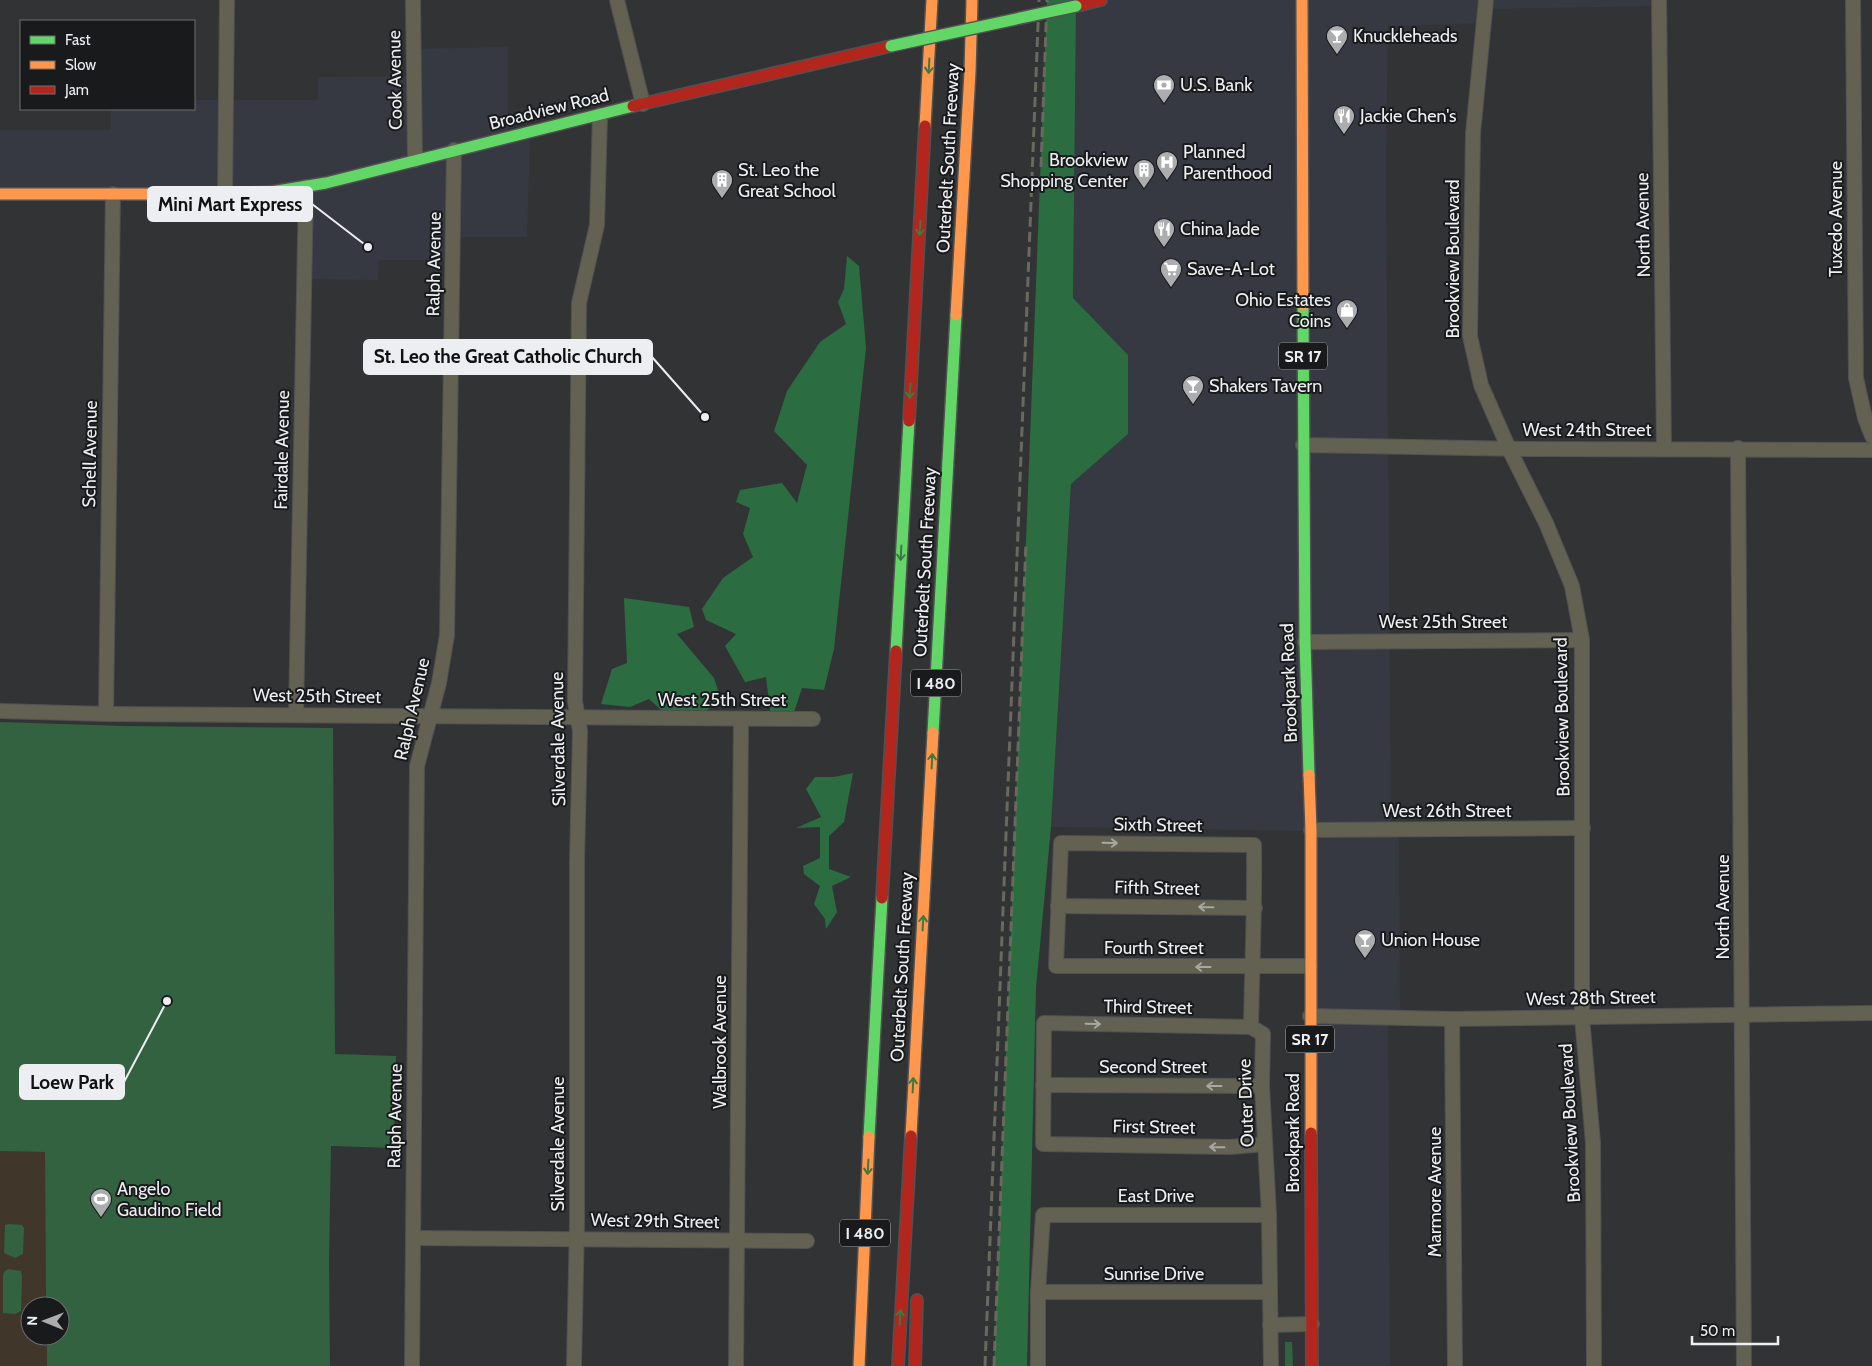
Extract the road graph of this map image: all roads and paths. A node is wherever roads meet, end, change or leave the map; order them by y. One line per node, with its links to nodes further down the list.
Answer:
1 (227, 0): 18 (street)
2 (413, 0): 14 (street, Cook Avenue)
3 (617, 0): 11 (street)
4 (932, 0): 48 (main road, Outerbelt South Freeway / I 480, one-way to 48)
5 (972, 0): 49 (main road, Outerbelt South Freeway / I 480, one-way to 5)
6 (1100, 0): 11 (main road, Broadview Road, bridge)
7 (1302, 0): 20 (main road, Brookpark Road / SR 17)
8 (1486, 0): 22 (street, Brookview Boulevard)
9 (1659, 0): 23 (street, North Avenue)
10 (1853, 0): 19 (street, Tuxedo Avenue)
11 (643, 104): 12 (main road, Broadview Road)
12 (600, 115): 13 (main road, Broadview Road); 31 (street, Silverdale Avenue)
13 (454, 150): 14 (main road, Broadview Road); 30 (street, Ralph Avenue)
14 (415, 160): 15 (main road, Broadview Road)
15 (306, 187): 18 (main road, Broadview Road); 29 (street, Fairdale Avenue)
16 (0, 194): 17 (main road, Broadview Road)
17 (112, 194): 18 (main road, Broadview Road); 28 (street, Schell Avenue)
18 (225, 194)
19 (1872, 436)
20 (1303, 445): 22 (street, West 24th Street); 26 (main road, Brookpark Road / SR 17)
21 (1738, 448): 23 (street, West 24th Street); 24 (street, West 24th Street); 41 (street, North Avenue)
22 (1508, 449): 23 (street, West 24th Street); 25 (street, Brookview Boulevard)
23 (1664, 449)
24 (1872, 450)
25 (1582, 640): 26 (street, West 25th Street); 34 (street, Brookview Boulevard)
26 (1305, 642): 35 (main road, Brookpark Road / SR 17)
27 (0, 711): 28 (street, West 25th Street)
28 (106, 714): 29 (street, West 25th Street)
29 (296, 714): 30 (street, West 25th Street)
30 (429, 716): 31 (street, West 25th Street); 54 (street, Ralph Avenue)
31 (577, 718): 32 (street, West 25th Street); 55 (street, Silverdale Avenue)
32 (741, 719): 33 (street, West 25th Street); 56 (street, Walbrook Avenue)
33 (813, 719)
34 (1583, 828): 35 (street, West 26th Street); 43 (street, Brookview Boulevard)
35 (1311, 830): 38 (main road, Brookpark Road / SR 17)
36 (1058, 906): 37 (street, Fifth Street, one-way to 36); 37 (street, Sixth Street, one-way to 37); 39 (street, Fourth Street, one-way to 36)
37 (1254, 908): 39 (street)
38 (1310, 966): 39 (street, Fourth Street); 42 (main road, Brookpark Road / SR 17)
39 (1252, 967): 45 (street)
40 (1872, 1013): 41 (street, West 28th Street)
41 (1742, 1015): 43 (street, West 28th Street); 74 (street, North Avenue)
42 (1310, 1016): 44 (street, West 28th Street); 61 (main road, Brookpark Road / SR 17)
43 (1582, 1016): 44 (street, West 28th Street); 73 (street, Brookview Boulevard)
44 (1452, 1019): 72 (street, Marmore Avenue)
45 (1251, 1027): 46 (street, Third Street, one-way to 45); 47 (street, Outer Drive)
46 (1043, 1085): 47 (street, Second Street, one-way to 46); 50 (street, First Street, one-way to 46)
47 (1262, 1086): 50 (street, Outer Drive)
48 (871, 1101): 51 (main road); 66 (main road, Outerbelt South Freeway / I 480, one-way to 66)
49 (911, 1112): 52 (main road); 67 (main road, Outerbelt South Freeway / I 480, one-way to 49)
50 (1266, 1144): 53 (street, Outer Drive)
51 (856, 1163)
52 (918, 1211)
53 (1269, 1215): 59 (street, East Drive); 60 (street, Outer Drive)
54 (413, 1238): 55 (street, West 29th Street); 63 (street, Ralph Avenue)
55 (576, 1239): 56 (street, West 29th Street); 64 (street, Silverdale Avenue)
56 (738, 1241): 57 (street, West 29th Street); 65 (street, Walbrook Avenue)
57 (807, 1241)
58 (917, 1287): 68 (main road)
59 (1038, 1292): 60 (street, Sunrise Drive); 69 (street)
60 (1269, 1292): 62 (street, Outer Drive)
61 (1312, 1324): 62 (street); 71 (main road, Brookpark Road / SR 17)
62 (1270, 1325): 70 (street, Outer Drive)
63 (412, 1366)
64 (574, 1366)
65 (736, 1366)
66 (858, 1366)
67 (898, 1366)
68 (915, 1366)
69 (1038, 1366)
70 (1271, 1366)
71 (1312, 1366)
72 (1455, 1366)
73 (1594, 1366)
74 (1744, 1366)

